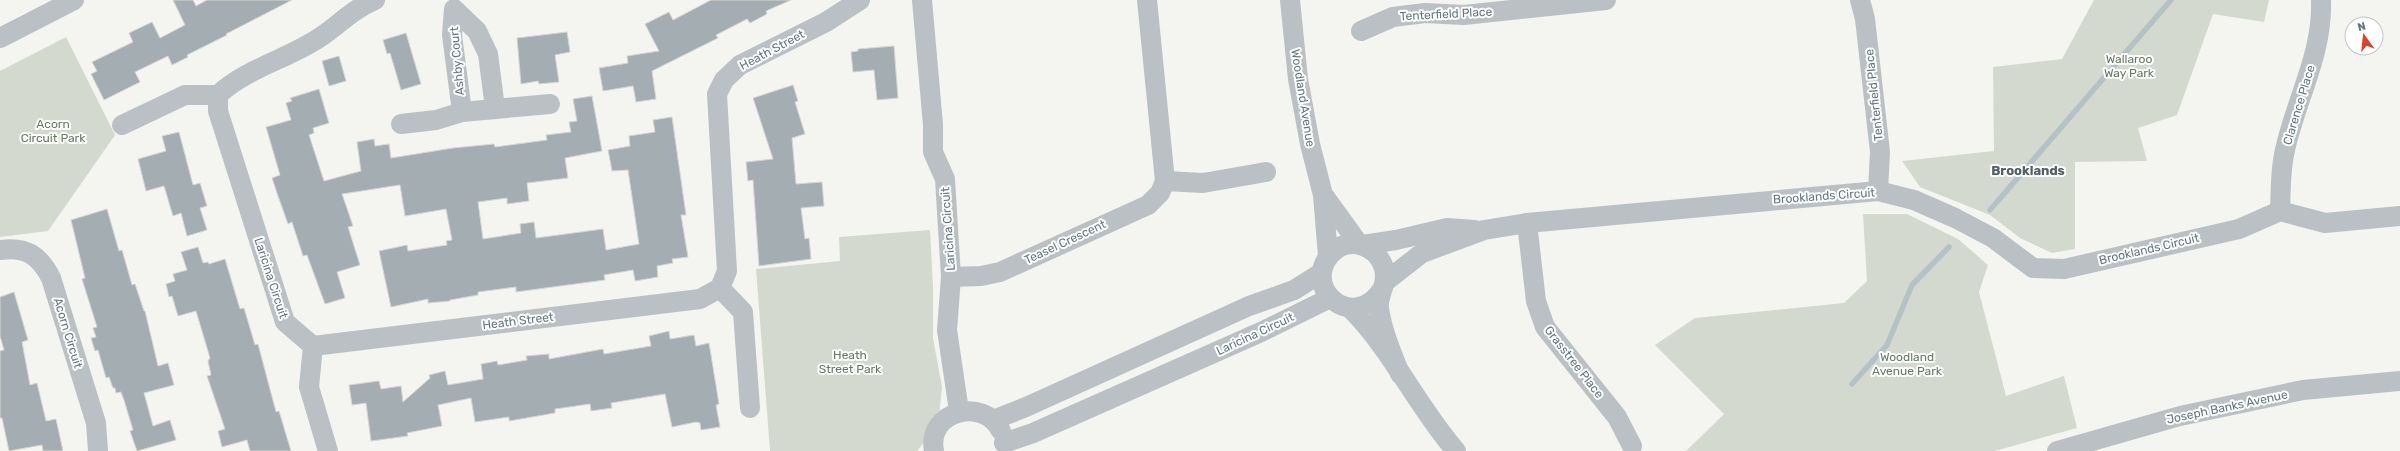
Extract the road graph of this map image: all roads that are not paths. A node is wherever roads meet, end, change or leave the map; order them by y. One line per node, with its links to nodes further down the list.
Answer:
1 (74, 0): 12 (street)
2 (375, 0): 13 (street)
3 (860, 0): 32 (street, Heath Street)
4 (922, 0): 30 (street, Laricina Circuit)
5 (1147, 0): 20 (street)
6 (1290, 0): 22 (street, Woodland Avenue)
7 (1606, 0): 11 (street, Tenterfield Place)
8 (1860, 0): 21 (street, Tenterfield Place)
9 (2321, 0): 23 (street, Clarence Place)
10 (452, 4): 15 (street, Ashby Court); 16 (street, Ashby Court)
11 (1361, 31)
12 (0, 38)
13 (218, 95): 18 (street); 35 (street, Laricina Circuit)
14 (550, 104): 15 (street, Ashby Court)
15 (495, 108): 16 (street, Ashby Court)
16 (462, 112): 17 (street, Ashby Court)
17 (402, 124)
18 (122, 125)
19 (1266, 172): 20 (street)
20 (1165, 181): 30 (street, Teasel Crescent)
21 (1878, 191): 23 (street, Brooklands Circuit); 25 (street, Brooklands Circuit)
22 (1323, 195): 27 (street, Woodland Avenue); 29 (street, Woodland Avenue)
23 (2280, 211): 24 (street)
24 (2400, 216)
25 (1527, 223): 26 (street, Brooklands Circuit); 41 (street, Grasstree Place)
26 (1484, 230): 27 (street, Brooklands Circuit); 31 (street, Brooklands Circuit)
27 (1361, 245): 29 (street); 31 (street, Woodland Avenue)
28 (0, 250): 43 (street, Acorn Circuit)
29 (1325, 264): 33 (street, Woodland Avenue); 40 (street, Laricina Circuit)
30 (951, 277): 39 (street, Laricina Circuit)
31 (1384, 285): 34 (street); 36 (street, Woodland Avenue)
32 (720, 288): 35 (street, Heath Street); 38 (street)
33 (1330, 298): 34 (street, Woodland Avenue); 42 (street, Laricina Circuit)
34 (1350, 308): 36 (street, Woodland Avenue)
35 (313, 346): 44 (street)
36 (1400, 374): 46 (street, Woodland Avenue)
37 (2400, 381): 47 (street, Joseph Banks Avenue)
38 (750, 408)
39 (959, 411): 40 (street); 45 (street)
40 (993, 420): 42 (street)
41 (1632, 446)
42 (1003, 447)
43 (98, 451)
44 (328, 451)
45 (934, 451)
46 (1456, 451)
47 (2056, 451)

